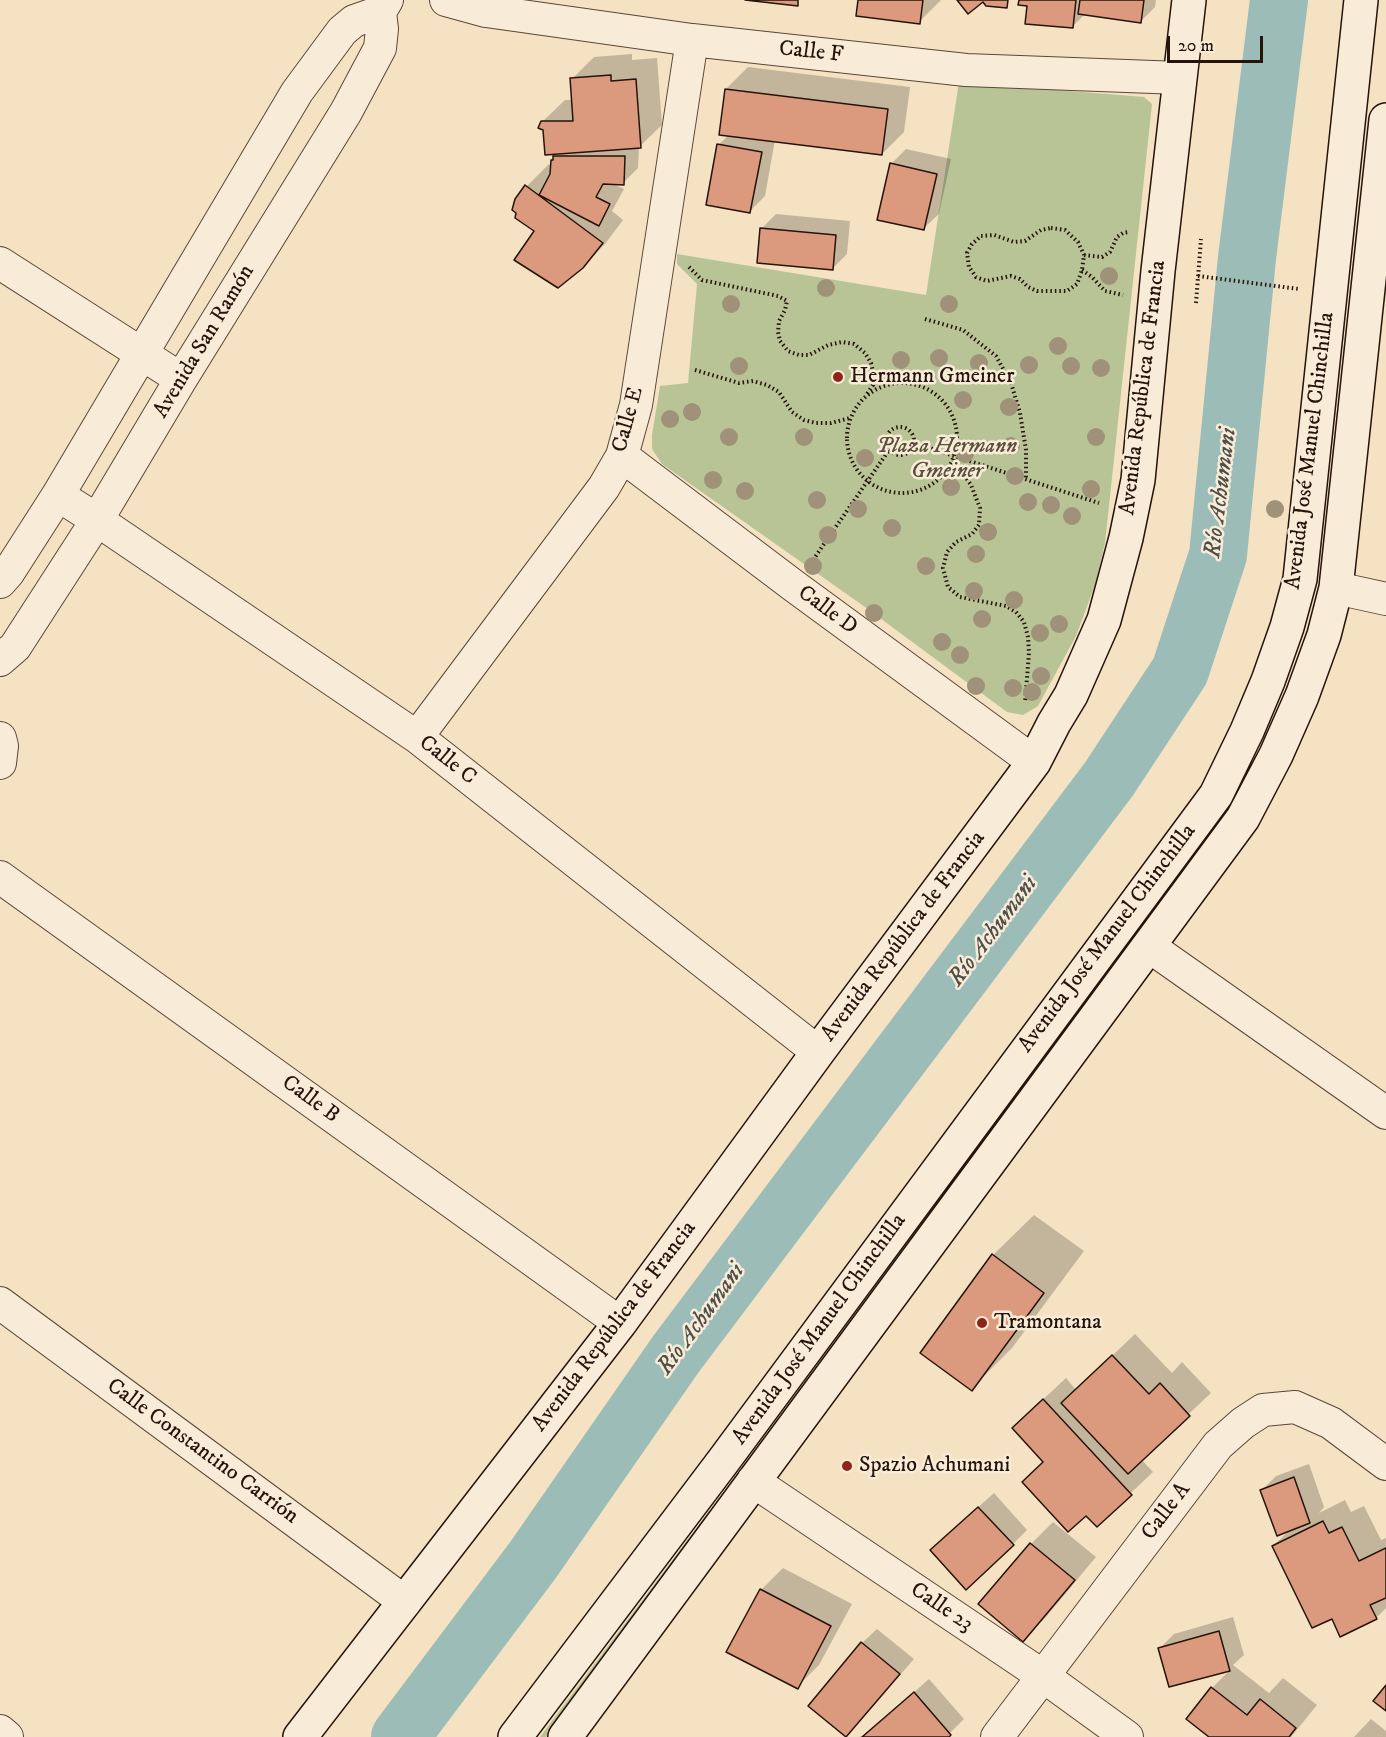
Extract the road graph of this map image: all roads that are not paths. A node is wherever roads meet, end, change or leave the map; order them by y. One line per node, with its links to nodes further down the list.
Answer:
1 (446, 0): 5 (street, Calle F)
2 (1189, 0): 6 (main road, Avenida República de Francia)
3 (1360, 0): 14 (main road, Avenida José Manuel Chinchilla)
4 (373, 4): 9 (street, Avenida San Ramón); 10 (street, Avenida San Ramón)
5 (692, 40): 6 (street, Calle F); 11 (street, Calle E)
6 (1180, 78): 21 (main road, Avenida República de Francia)
7 (1386, 120): 16 (main road, Avenida José Manuel Chinchilla)
8 (0, 263): 9 (street)
9 (142, 354): 10 (street); 12 (street, Avenida San Ramón)
10 (181, 379): 13 (street, Avenida San Ramón)
11 (622, 456): 19 (street, Calle E); 21 (street, Calle D)
12 (58, 495): 13 (street, Calle C); 15 (street, Avenida San Ramón)
13 (97, 520): 18 (street, Avenida San Ramón); 19 (street, Calle C)
14 (1300, 579): 16 (main road); 24 (main road, Avenida José Manuel Chinchilla)
15 (0, 582)
16 (1336, 588): 17 (street); 25 (main road, Avenida José Manuel Chinchilla)
17 (1386, 599)
18 (0, 660)
19 (417, 737): 26 (street, Calle C)
20 (0, 738): 22 (street)
21 (1034, 762): 26 (main road, Avenida República de Francia)
22 (0, 763)
23 (0, 877): 29 (street, Calle B)
24 (1118, 925): 25 (main road); 30 (main road, Avenida José Manuel Chinchilla)
25 (1150, 947): 27 (street); 32 (main road, Avenida José Manuel Chinchilla)
26 (818, 1052): 29 (main road, Avenida República de Francia)
27 (1386, 1113)
28 (0, 1303): 33 (street, Calle Constantino Carrión)
29 (620, 1323): 33 (main road, Avenida República de Francia)
30 (724, 1460): 32 (main road); 38 (main road, Avenida José Manuel Chinchilla)
31 (1386, 1464): 34 (street, Calle A)
32 (753, 1481): 34 (street, Calle 23); 39 (main road, Avenida José Manuel Chinchilla)
33 (405, 1602): 37 (main road, Avenida República de Francia)
34 (1043, 1676): 40 (street, Calle A); 41 (street, Calle 23)
35 (0, 1731): 36 (street)
36 (8, 1737)
37 (300, 1737)
38 (515, 1737)
39 (565, 1737)
40 (997, 1737)
41 (1126, 1737)

